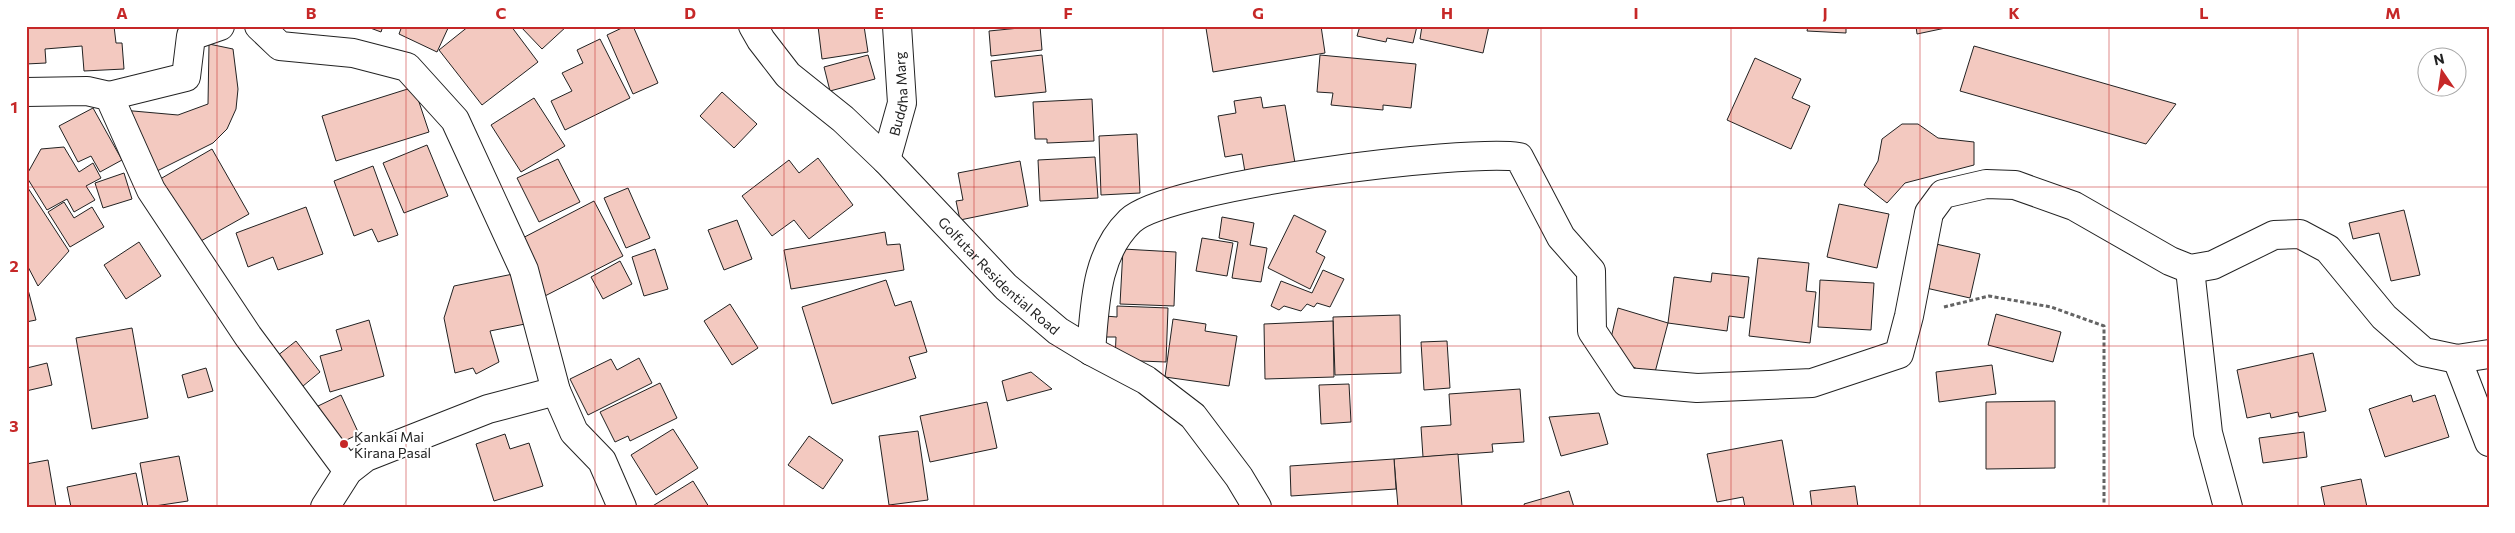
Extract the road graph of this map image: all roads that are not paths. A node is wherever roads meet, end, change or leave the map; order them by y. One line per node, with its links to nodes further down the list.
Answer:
1 (220, 26): 6 (street)
2 (259, 26): 12 (street)
3 (753, 26): 7 (street, Golfutar Residential Road)
4 (897, 26): 7 (street, Buddha Marg)
5 (26, 92): 6 (street)
6 (109, 96): 14 (street)
7 (886, 160): 9 (street, Golfutar Residential Road)
8 (2190, 269): 9 (street); 11 (street); 18 (street)
9 (1091, 351): 17 (street, Golfutar Residential Road)
10 (2489, 354): 11 (street)
11 (2457, 360): 13 (street)
12 (556, 391): 14 (street); 16 (street)
13 (2489, 442)
14 (348, 471): 15 (street)
15 (325, 507)
16 (622, 507)
17 (1257, 507)
18 (2228, 507)

